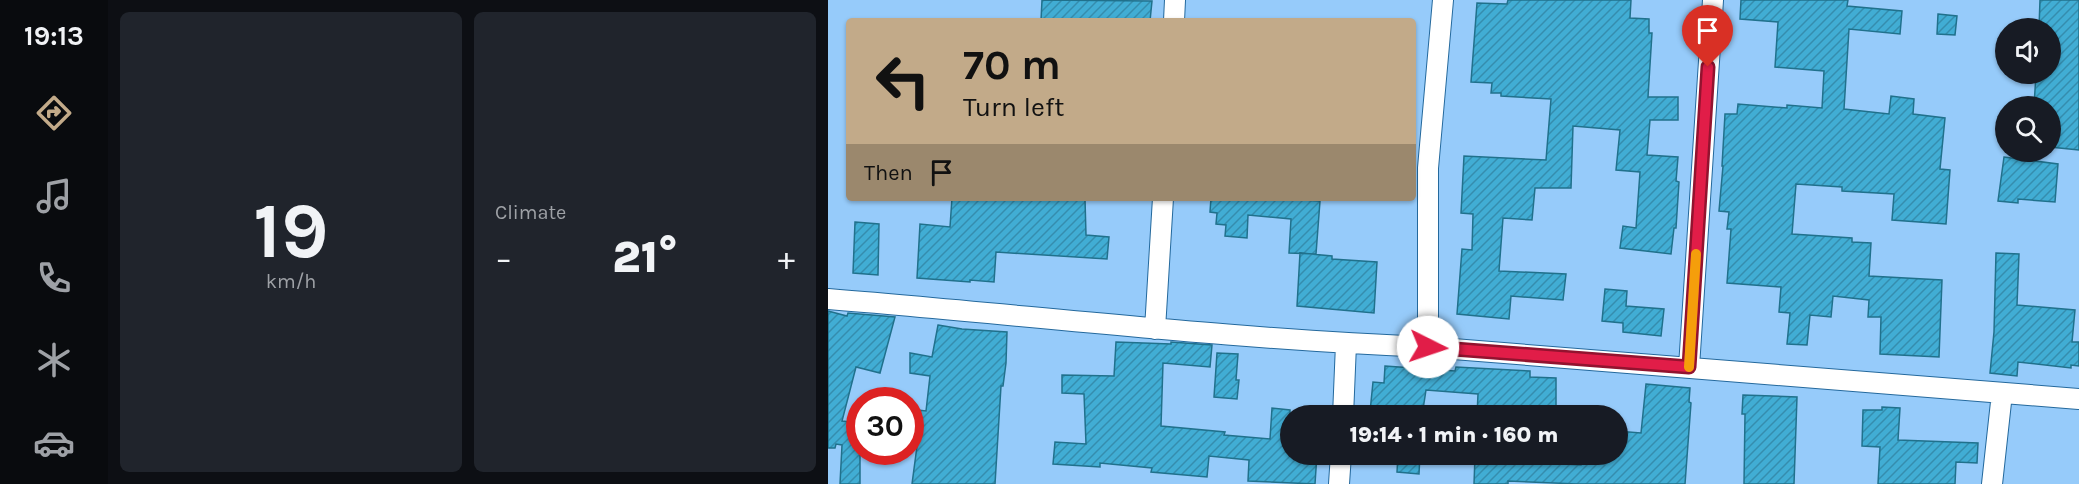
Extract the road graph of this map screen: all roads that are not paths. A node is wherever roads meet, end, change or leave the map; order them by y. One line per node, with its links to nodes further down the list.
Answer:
1 (1175, 0): 4 (street)
2 (1443, 0): 9 (street)
3 (1713, 0): 10 (street)
4 (1174, 18)
5 (1163, 201): 7 (street)
6 (828, 298): 7 (street)
7 (1155, 329): 8 (street)
8 (1346, 344): 9 (street); 13 (street)
9 (1428, 347): 10 (street)
10 (1689, 367): 11 (street)
11 (2002, 393): 12 (street); 16 (street)
12 (2079, 399)
13 (1343, 405)
14 (1340, 465): 15 (street)
15 (1339, 484)
16 (1992, 484)

